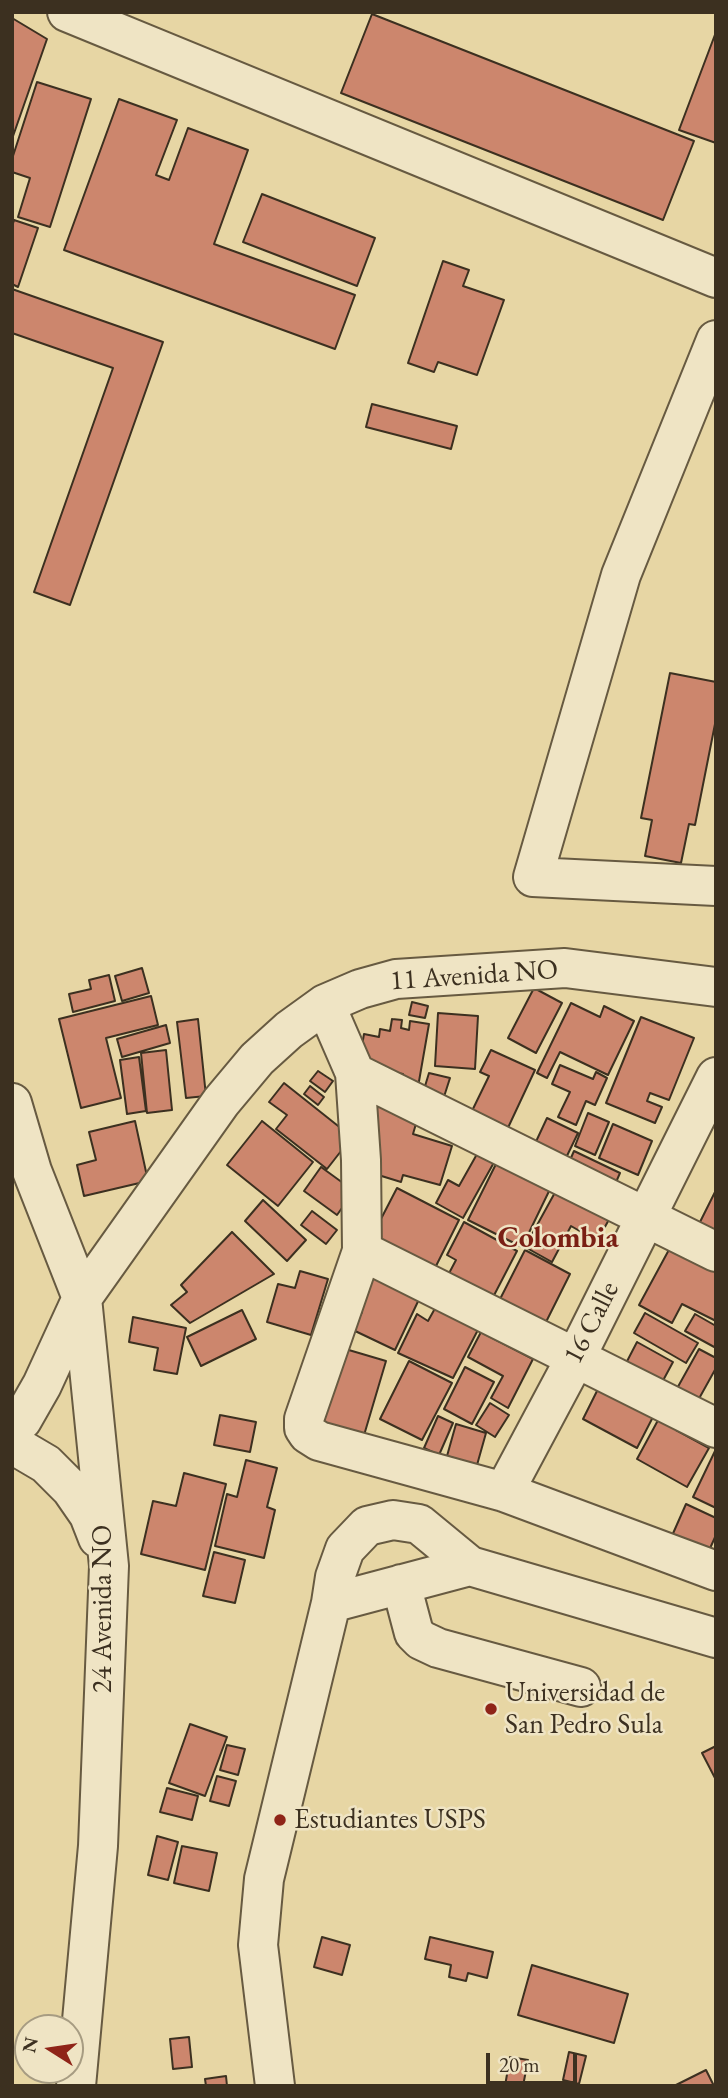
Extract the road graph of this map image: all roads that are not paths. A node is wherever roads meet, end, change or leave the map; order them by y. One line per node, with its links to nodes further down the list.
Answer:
1 (66, 12): 2 (street)
2 (716, 278)
3 (716, 340): 4 (street)
4 (716, 886)
5 (716, 987): 6 (street, 11 Avenida NO)
6 (326, 1004): 7 (street); 13 (street, 11 Avenida NO)
7 (355, 1073): 10 (street); 11 (street)
8 (715, 1079): 10 (street, 16 Calle)
9 (12, 1103): 13 (street, 24 Avenida NO)
10 (646, 1217): 12 (street); 14 (street, 16 Calle)
11 (362, 1251): 14 (street); 18 (street)
12 (716, 1252)
13 (82, 1298): 16 (street, 11 Avenida NO); 19 (street, 24 Avenida NO)
14 (575, 1359): 15 (street); 18 (street, 16 Calle)
15 (716, 1428)
16 (12, 1430)
17 (12, 1444): 19 (street)
18 (504, 1492): 21 (street)
19 (108, 1566): 26 (street, 24 Avenida NO)
20 (470, 1566): 22 (street); 23 (street); 24 (street)
21 (716, 1571)
22 (401, 1584): 23 (street); 25 (street)
23 (331, 1603): 27 (street)
24 (716, 1638)
25 (580, 1687)
26 (76, 2086)
27 (275, 2086)

